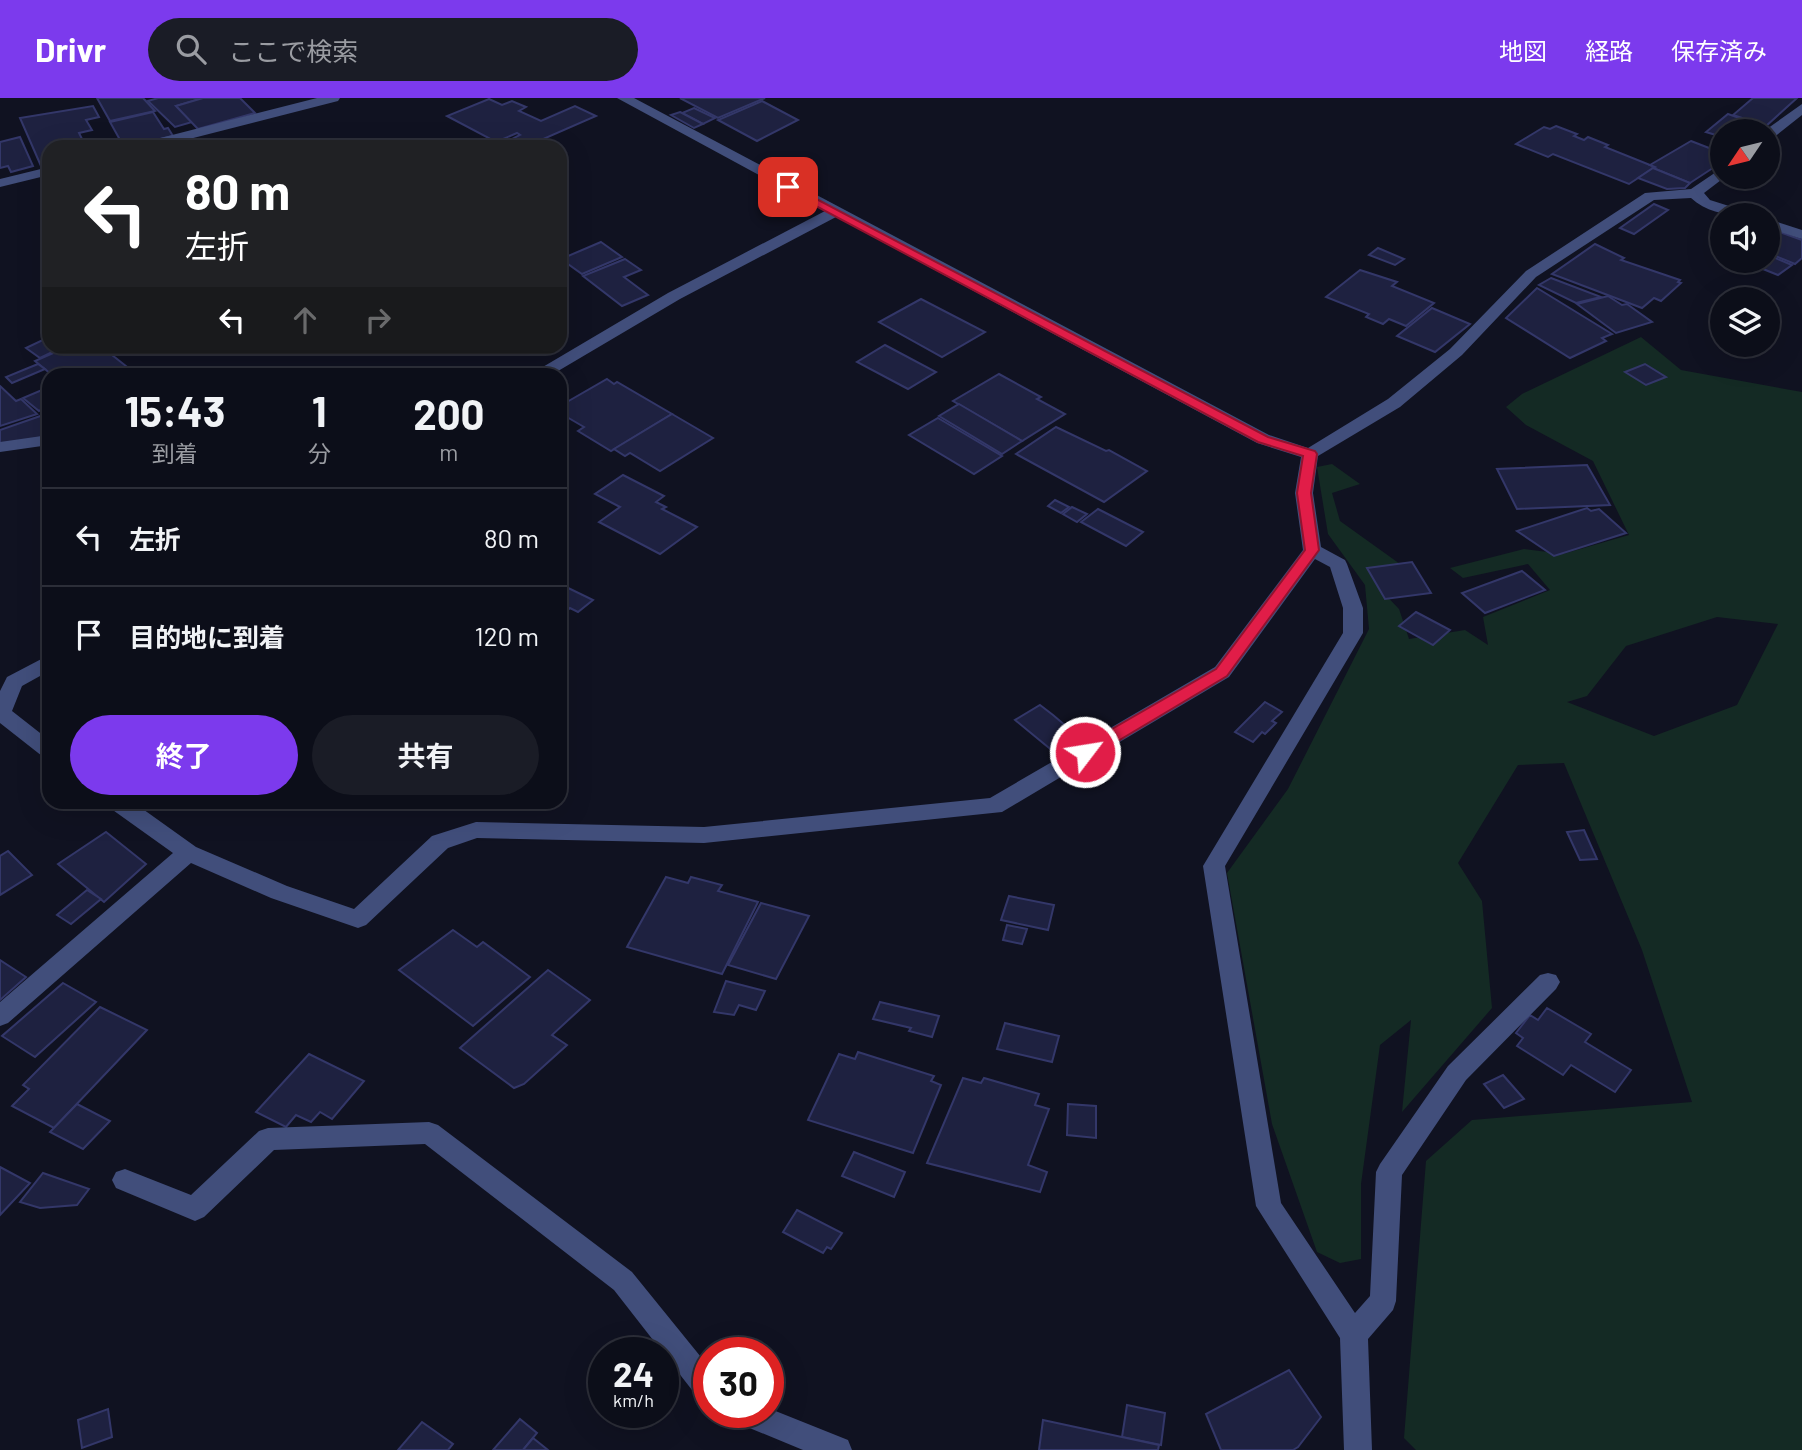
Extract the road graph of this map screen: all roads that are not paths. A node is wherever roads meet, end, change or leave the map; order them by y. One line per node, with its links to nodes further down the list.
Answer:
1 (333, 98): 5 (street)
2 (624, 98): 11 (street)
3 (1802, 108): 4 (street)
4 (1780, 125)
5 (169, 140)
6 (42, 173): 8 (street)
7 (1710, 182): 9 (street)
8 (0, 183)
9 (1695, 194): 10 (street); 17 (street)
10 (1710, 205)
11 (835, 212): 14 (street); 17 (street)
12 (1780, 227): 13 (street)
13 (1802, 235)
14 (552, 368)
15 (42, 441): 16 (street)
16 (0, 447)
17 (1310, 454): 18 (street)
18 (1312, 550): 23 (street); 27 (street)
19 (42, 664): 20 (street)
20 (7, 676): 21 (street)
21 (42, 745)
22 (128, 809): 23 (street)
23 (188, 853): 25 (street)
24 (1548, 982): 27 (street)
25 (0, 1016)
26 (125, 1180): 28 (street)
27 (1354, 1335): 31 (street)
28 (693, 1369)
29 (784, 1428): 30 (street)
30 (838, 1450)
31 (1358, 1450)

